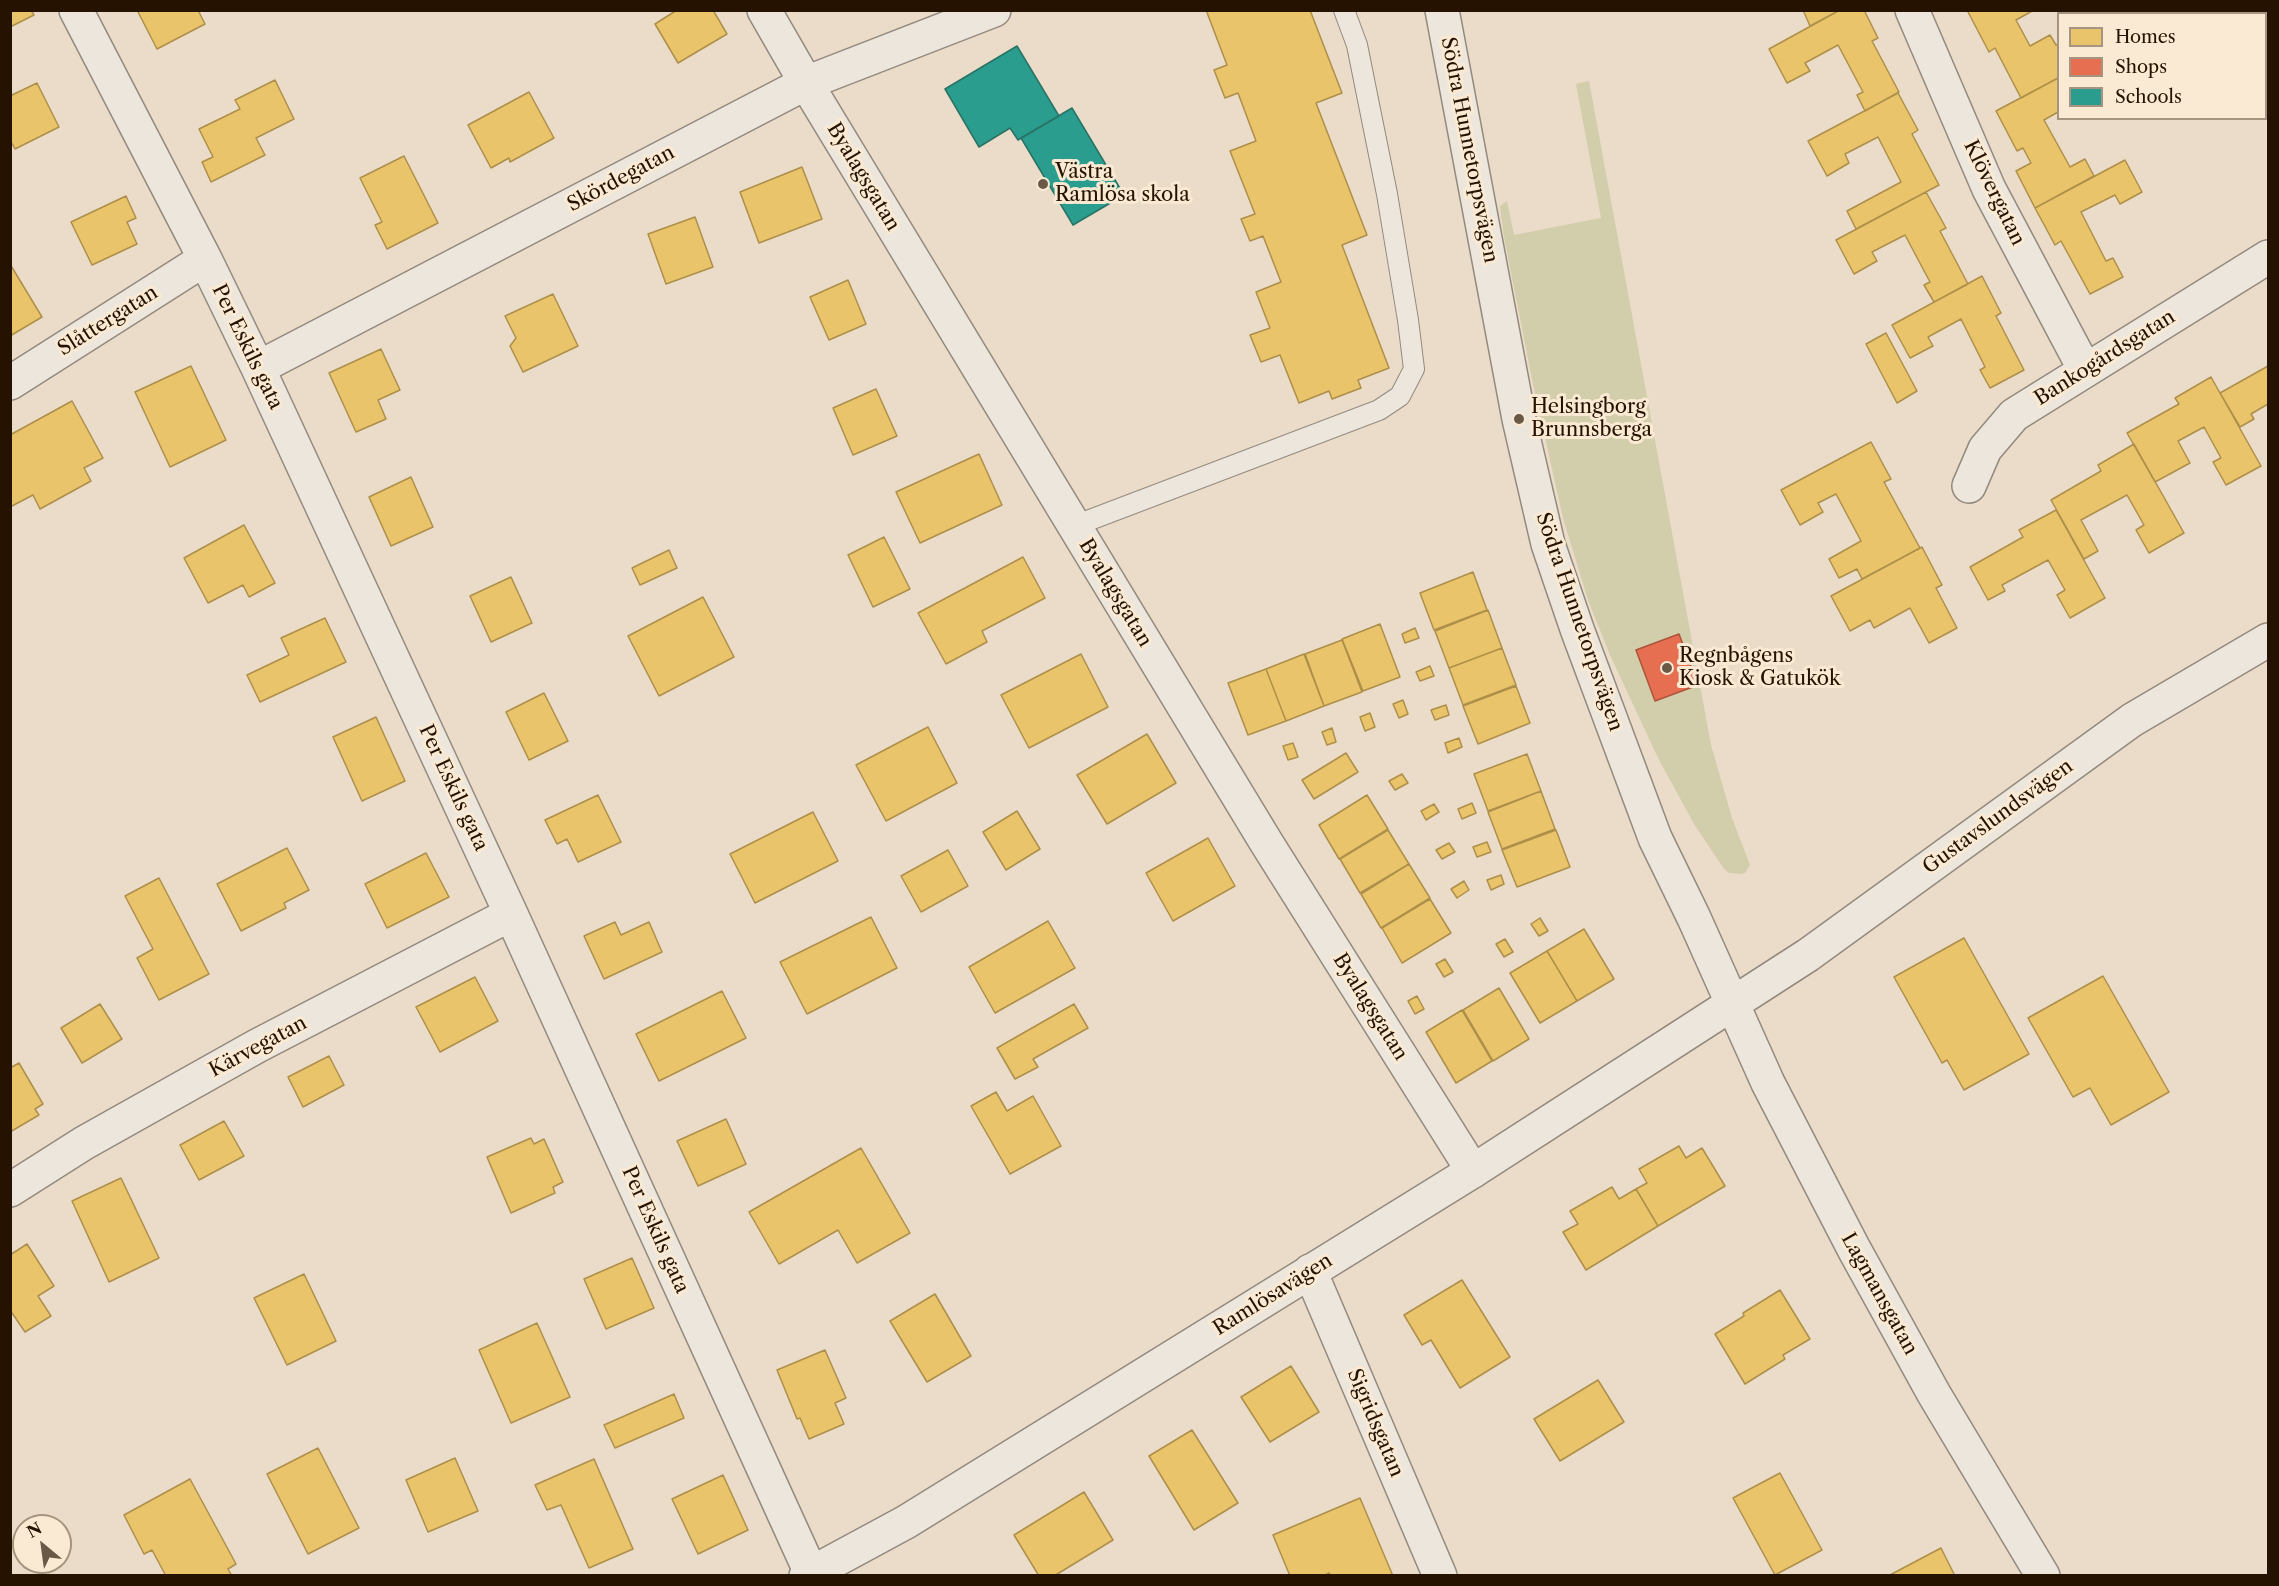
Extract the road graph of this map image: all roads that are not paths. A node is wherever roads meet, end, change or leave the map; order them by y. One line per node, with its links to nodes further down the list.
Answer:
1 (76, 10): 9 (street, Per Eskils gata)
2 (764, 10): 7 (street, Byalagsgatan)
3 (993, 10): 7 (street, Skördegatan)
4 (1344, 10): 14 (lane)
5 (1442, 10): 17 (street, Södra Hunnetorpsvägen)
6 (1912, 10): 11 (street, Klövergatan)
7 (806, 83): 10 (street, Skördegatan); 14 (street, Byalagsgatan)
8 (2268, 257): 11 (street, Bankogårdsgatan)
9 (205, 260): 10 (street, Per Eskils gata); 12 (street, Slåttergatan)
10 (258, 368): 16 (street, Per Eskils gata)
11 (2085, 370): 13 (street, Bankogårdsgatan)
12 (10, 383)
13 (1969, 486)
14 (1074, 526): 18 (street, Byalagsgatan)
15 (2268, 640): 17 (street, Gustavslundsvägen)
16 (511, 914): 19 (street, Kärvegatan); 21 (street, Per Eskils gata)
17 (1732, 1003): 18 (street, Ramlösavägen); 23 (street, Lagmansgatan)
18 (1473, 1171): 20 (street, Ramlösavägen)
19 (10, 1190)
20 (1310, 1271): 21 (street, Ramlösavägen); 22 (street, Sigridsgatan)
21 (809, 1574)
22 (1440, 1575)
23 (2043, 1575)

